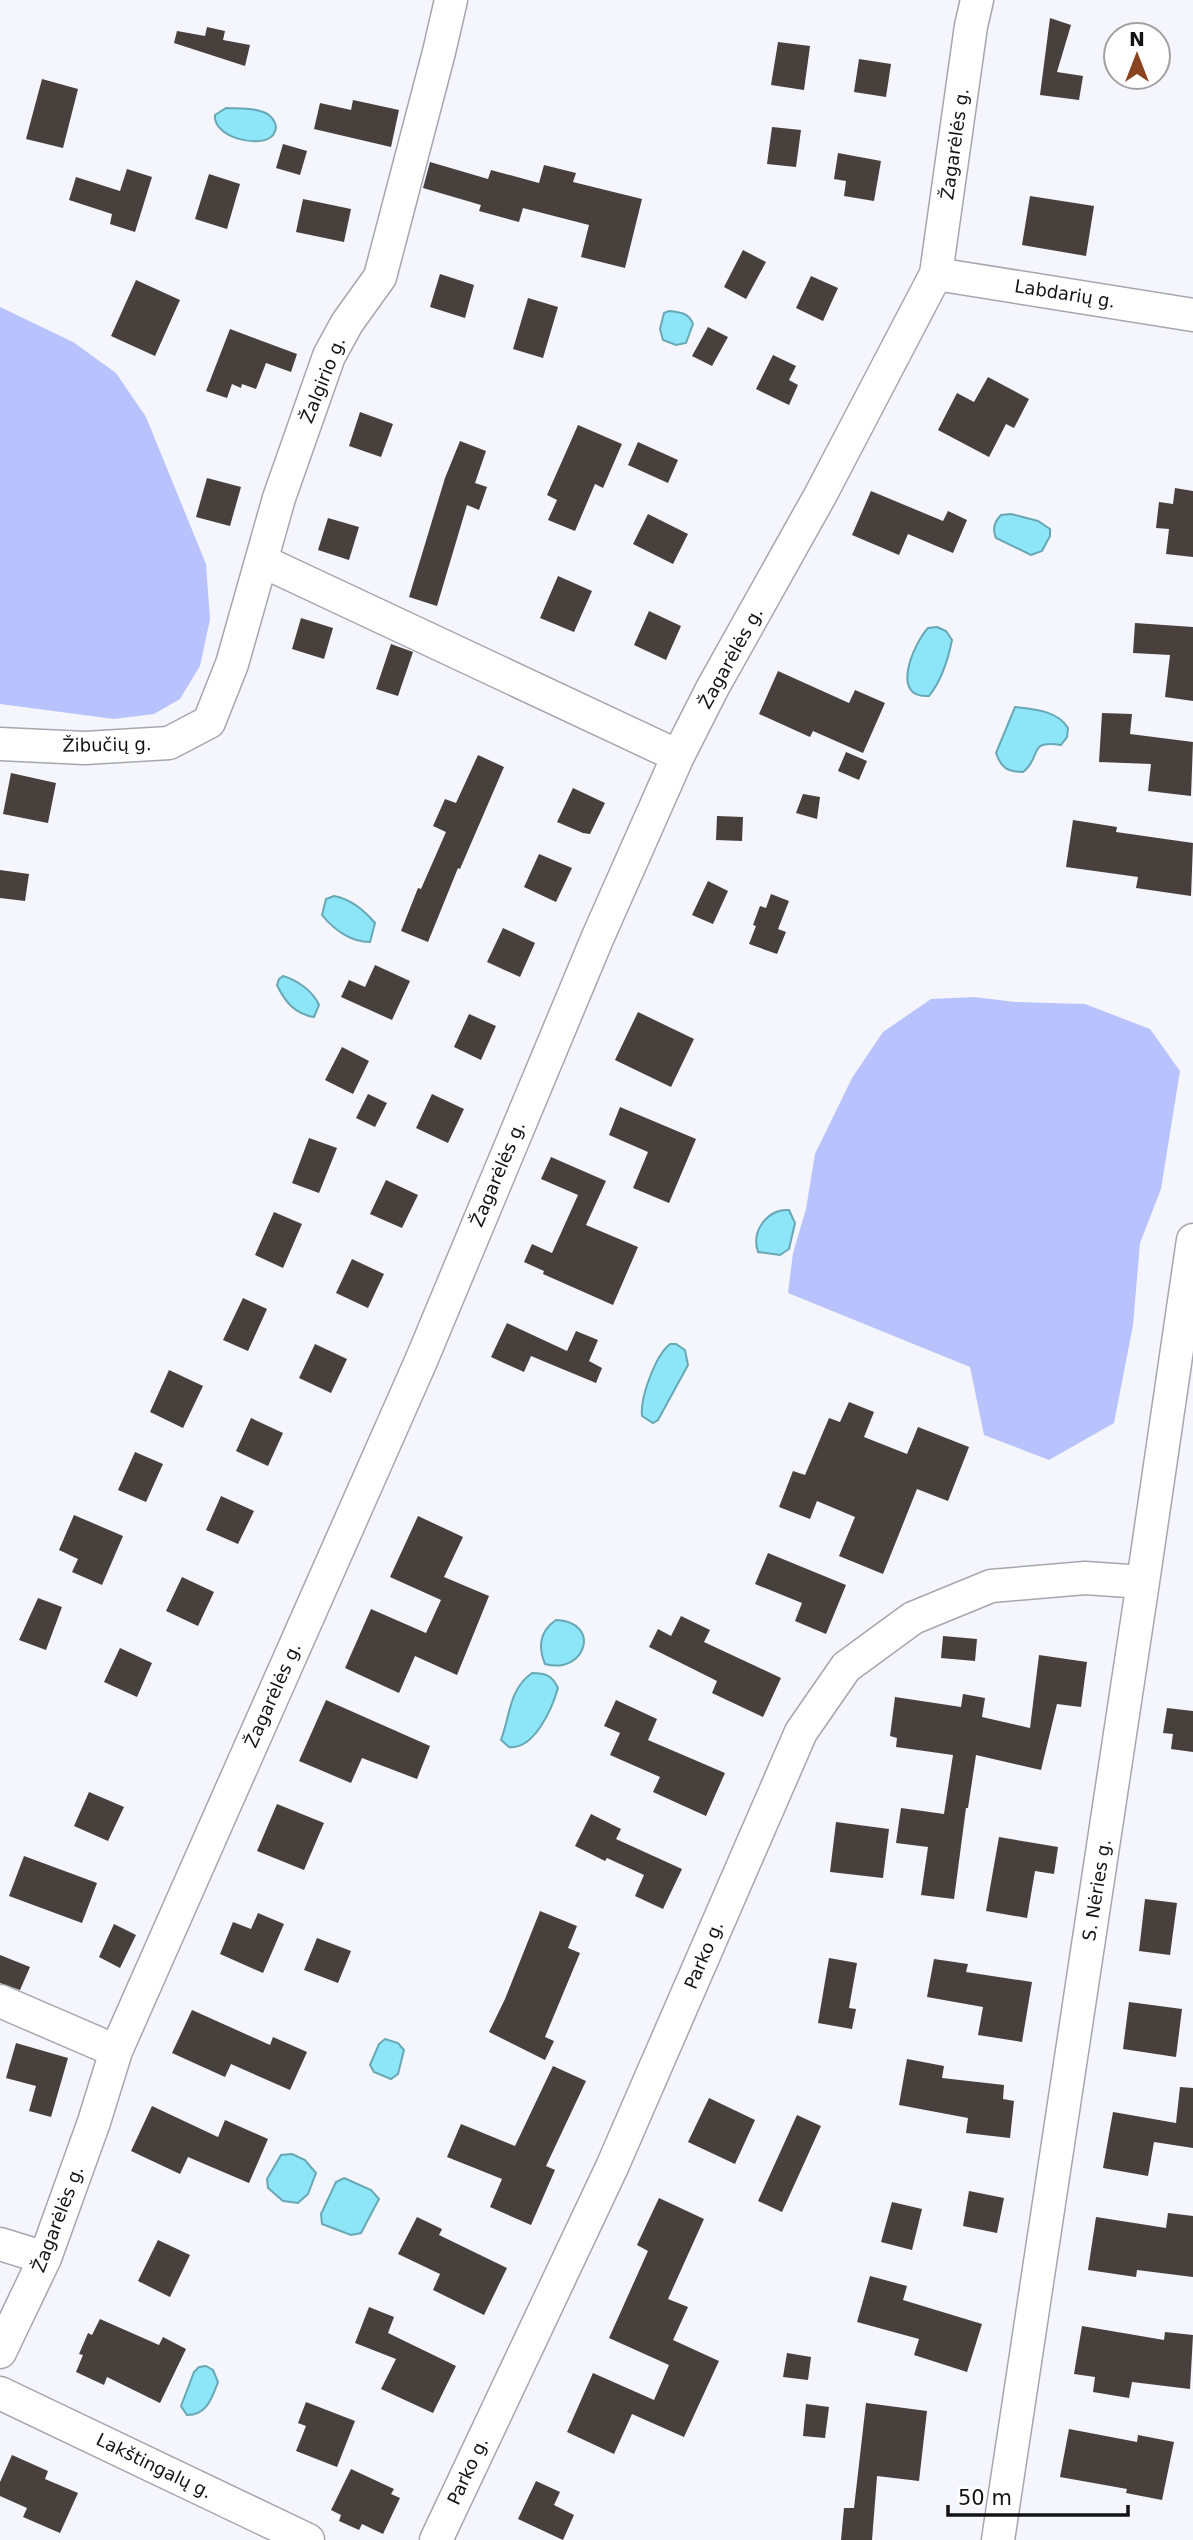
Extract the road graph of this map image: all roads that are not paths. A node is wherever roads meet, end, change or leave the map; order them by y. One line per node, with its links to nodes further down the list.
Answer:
1 (451, 0): 5 (street, Žalgirio g.)
2 (977, 0): 3 (street, Žagarėlės g.)
3 (936, 274): 4 (street, Labdarių g.); 8 (street, Žagarėlės g.)
4 (1193, 315)
5 (262, 561): 6 (street, Žalgirio g.); 8 (street)
6 (209, 722): 7 (street, Žibučių g.)
7 (0, 744)
8 (678, 756): 12 (street, Žagarėlės g.)
9 (1193, 1240): 10 (street, S. Nėries g.)
10 (1143, 1582): 18 (street, Parko g.); 19 (street, S. Nėries g.)
11 (0, 2001): 12 (street)
12 (116, 2051): 14 (street, Žagarėlės g.)
13 (0, 2244): 14 (street)
14 (45, 2258): 15 (street, Žagarėlės g.)
15 (0, 2352)
16 (0, 2393): 17 (street, Lakštingalų g.)
17 (308, 2540)
18 (436, 2540)
19 (998, 2540)

